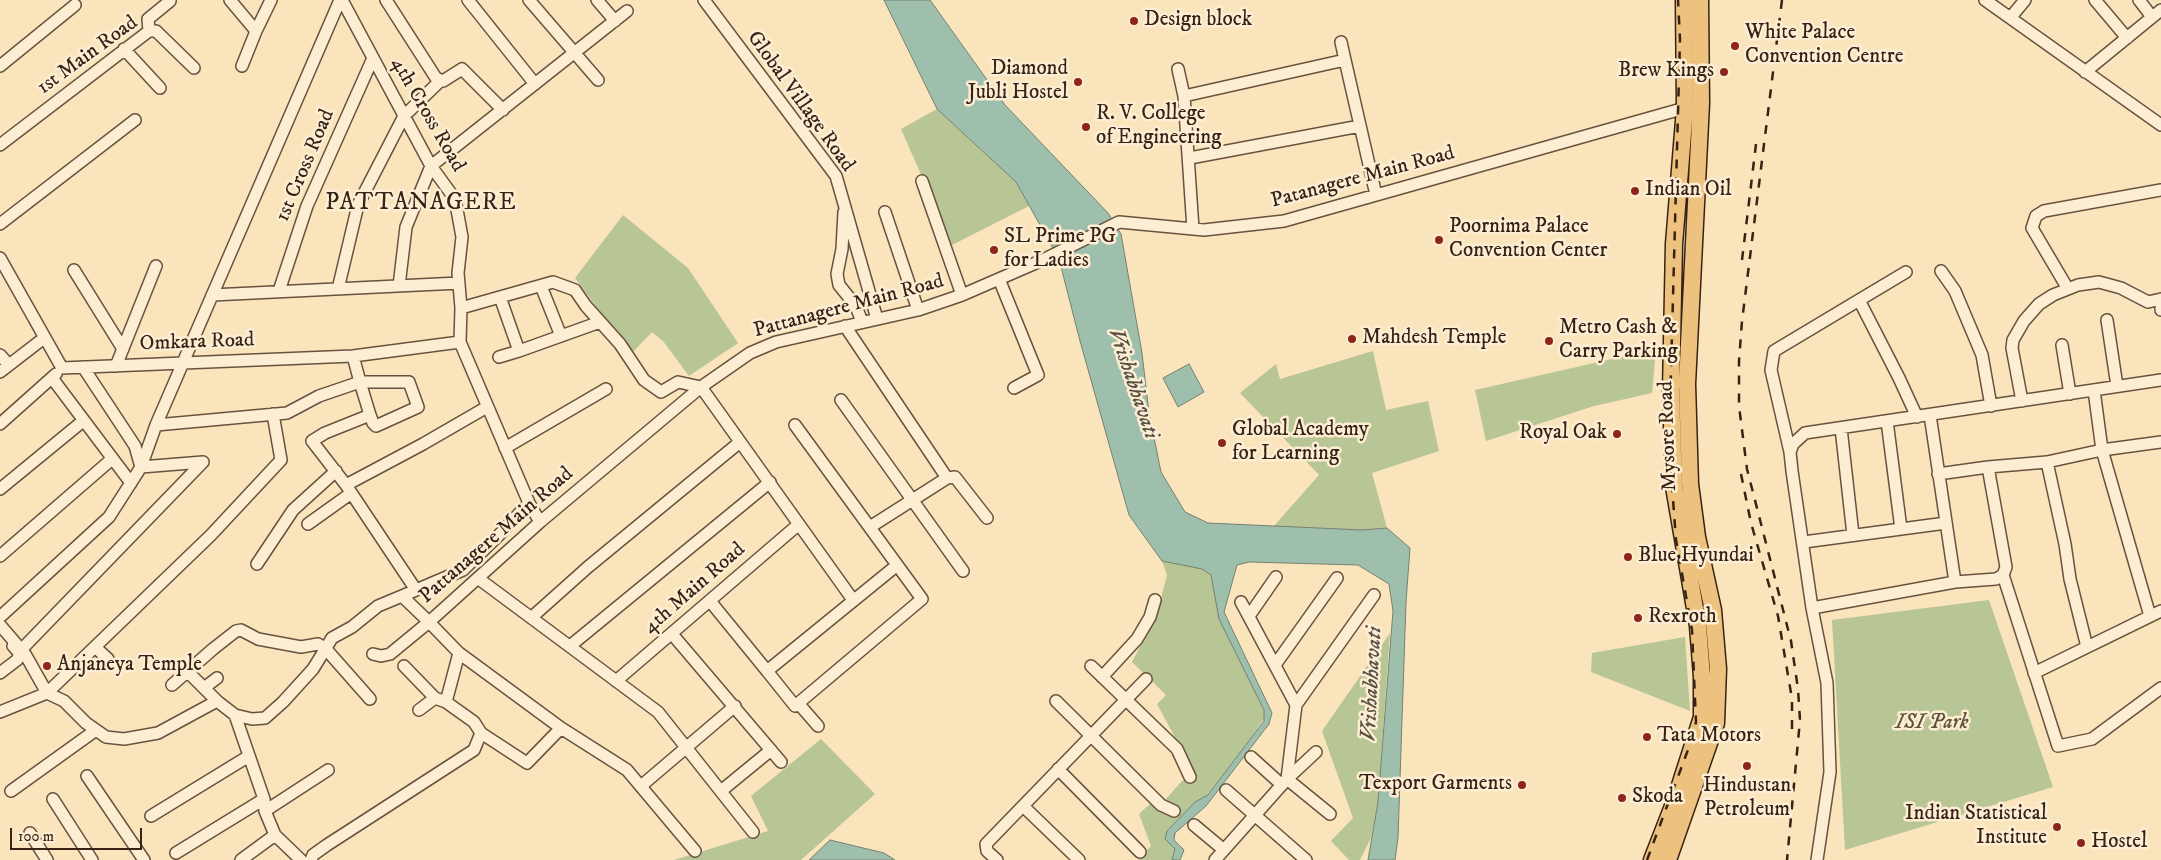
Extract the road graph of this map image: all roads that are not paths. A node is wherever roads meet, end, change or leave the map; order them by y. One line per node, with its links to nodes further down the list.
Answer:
1 (230, 0): 22 (street)
2 (272, 0): 22 (street)
3 (341, 0): 27 (street, 4th Cross Road); 68 (street)
4 (386, 0): 35 (street)
5 (468, 0): 36 (street)
6 (529, 0): 26 (street)
7 (597, 0): 20 (street)
8 (704, 0): 51 (street, Global Village Road)
9 (1684, 0): 39 (highway, Mysore Road)
10 (1700, 0): 249 (highway, Mysore Road)
11 (1985, 0): 19 (street)
12 (2025, 0): 19 (street)
13 (2096, 0): 23 (street)
14 (2139, 0): 18 (street)
15 (170, 1): 21 (street)
16 (75, 5): 29 (street)
17 (627, 11): 20 (street)
18 (2156, 14): 23 (street)
19 (2011, 17): 33 (street)
20 (615, 20): 26 (street)
21 (148, 31): 25 (street, 1st Main Road); 31 (street, 1st Main Road)
22 (256, 31): 30 (street)
23 (2127, 38): 33 (street)
24 (1340, 42): 28 (street)
25 (124, 49): 37 (street); 45 (street, 1st Main Road)
26 (574, 53): 34 (street); 36 (street)
27 (373, 58): 41 (street, 4th Cross Road); 67 (street, 1st Cross Road)
28 (1345, 60): 38 (street); 44 (street)
29 (0, 66)
30 (242, 66)
31 (194, 68)
32 (1178, 69): 38 (street)
33 (2085, 72): 43 (street)
34 (598, 80)
35 (440, 81): 40 (street); 41 (street)
36 (535, 84): 40 (street)
37 (160, 88)
38 (1184, 96): 46 (street)
39 (1685, 108): 50 (street, Patanagere Main Road); 248 (highway, Mysore Road)
40 (503, 110): 47 (street)
41 (404, 116): 47 (street, 4th Cross Road); 65 (street)
42 (135, 120): 53 (street)
43 (2161, 125)
44 (1360, 126): 46 (street); 50 (street)
45 (0, 145)
46 (1190, 158): 54 (street)
47 (432, 166): 62 (street, 4th Cross Road); 63 (street)
48 (922, 181): 69 (street)
49 (2161, 190): 66 (street)
50 (1376, 195): 54 (street, Patanagere Main Road)
51 (845, 204): 75 (street, Global Village Road); 78 (street)
52 (885, 212): 74 (street)
53 (0, 224)
54 (1193, 229): 55 (street, Patanagere Main Road)
55 (1050, 256): 61 (street, Pattanagere Main Road)
56 (0, 258): 81 (street)
57 (156, 266): 84 (street)
58 (74, 270): 84 (street)
59 (1941, 271): 105 (street)
60 (1906, 272): 72 (street)
61 (999, 280): 69 (street, Pattanagere Main Road); 99 (street)
62 (459, 283): 63 (street); 73 (street, 4th Cross Road)
63 (399, 286): 65 (street)
64 (540, 286): 70 (street); 77 (street); 80 (street)
65 (338, 289): 67 (street)
66 (2068, 289): 71 (street); 104 (street)
67 (279, 292): 68 (street)
68 (212, 295): 89 (street)
69 (962, 295): 74 (street, Pattanagere Main Road)
70 (500, 297): 73 (street); 85 (street)
71 (2161, 299)
72 (1859, 300): 110 (street); 121 (street)
73 (461, 308): 82 (street, 4th Cross Road)
74 (918, 310): 75 (street, Pattanagere Main Road)
75 (877, 319): 78 (street, Pattanagere Main Road)
76 (2107, 320): 97 (street)
77 (600, 322): 80 (street); 98 (street)
78 (862, 322): 79 (street, Pattanagere Main Road)
79 (845, 326): 98 (street, Pattanagere Main Road); 128 (street)
80 (561, 336): 85 (street)
81 (44, 338): 92 (street); 93 (street)
82 (460, 342): 87 (street, Omkara Road); 106 (street)
83 (2062, 345): 102 (street)
84 (123, 349): 90 (street)
85 (519, 351): 88 (street)
86 (0, 355): 92 (street)
87 (353, 356): 89 (street, Omkara Road); 96 (street)
88 (499, 357)
89 (182, 362): 90 (street, Omkara Road); 114 (street)
90 (116, 366): 91 (street, Omkara Road)
91 (83, 367): 93 (street, Omkara Road); 124 (street)
92 (4, 368)
93 (62, 368): 94 (street)
94 (52, 378): 111 (street); 113 (street)
95 (2161, 380): 97 (street)
96 (360, 382): 107 (street); 108 (street); 108 (street)
97 (2117, 386): 101 (street)
98 (700, 387): 117 (street); 136 (street, Pattanagere Main Road)
99 (1014, 388)
100 (606, 389): 119 (street)
101 (2094, 390): 102 (street); 120 (street)
102 (2070, 394): 104 (street)
103 (841, 400): 133 (street)
104 (2022, 401): 105 (street)
105 (1990, 406): 109 (street)
106 (487, 407): 119 (street); 132 (street)
107 (273, 414): 114 (street); 170 (street)
108 (370, 415): 126 (street)
109 (1930, 415): 110 (street); 127 (street)
110 (1917, 417): 112 (street)
111 (83, 420): 122 (street); 131 (street)
112 (1887, 422): 116 (street); 141 (street)
113 (0, 424)
114 (156, 425): 124 (street)
115 (795, 425): 140 (street)
116 (1841, 428): 121 (street); 142 (street)
117 (740, 442): 129 (street); 164 (street)
118 (2161, 442): 120 (street)
119 (505, 448): 134 (street)
120 (2102, 450): 123 (street); 161 (street)
121 (1790, 452): 143 (street)
122 (112, 459): 130 (street); 144 (street)
123 (2047, 462): 125 (street); 171 (street)
124 (141, 467): 130 (street); 173 (street)
125 (1988, 467): 127 (street); 148 (street)
126 (336, 472): 132 (street); 145 (street)
127 (1938, 474): 139 (street)
128 (947, 478): 133 (street); 135 (street)
129 (770, 482): 138 (street); 169 (street)
130 (131, 483): 162 (street)
131 (0, 489)
132 (348, 490): 137 (street); 153 (street)
133 (912, 501): 140 (street); 147 (street)
134 (529, 503): 136 (street); 153 (street)
135 (987, 518)
136 (540, 522): 151 (street, Pattanagere Main Road)
137 (308, 524)
138 (798, 524): 156 (street); 158 (street, 4th Main Road)
139 (1946, 524): 141 (street); 152 (street)
140 (870, 527): 146 (street)
141 (1901, 529): 142 (street)
142 (1853, 535): 143 (street)
143 (1804, 542): 160 (street)
144 (0, 556)
145 (258, 564)
146 (896, 566): 156 (street); 197 (street)
147 (963, 571)
148 (2003, 575): 152 (street); 183 (street)
149 (1276, 577): 163 (street)
150 (1338, 578): 177 (street)
151 (478, 579): 164 (street); 165 (street, Pattanagere Main Road)
152 (1955, 582): 160 (street)
153 (416, 590): 155 (street)
154 (1374, 594): 198 (street)
155 (402, 596): 165 (street, Pattanagere Main Road); 172 (street, Pattanagere Main Road)
156 (853, 600): 181 (street)
157 (1155, 600): 184 (street)
158 (710, 601): 168 (street, 4th Main Road); 181 (street)
159 (1241, 602): 163 (street)
160 (1812, 608): 250 (street)
161 (2156, 614): 171 (street)
162 (0, 616)
163 (1248, 616): 177 (street)
164 (532, 618): 169 (street)
165 (429, 622): 174 (street); 175 (street)
166 (0, 625): 173 (street)
167 (0, 633): 182 (street)
168 (672, 634): 187 (street, 4th Main Road); 199 (street)
169 (570, 646): 187 (street)
170 (94, 647): 176 (street); 191 (street)
171 (2087, 647): 183 (street)
172 (325, 648): 180 (street); 192 (street); 202 (street, Pattanagere Main Road)
173 (21, 650): 191 (street)
174 (459, 653): 193 (street); 204 (street)
175 (373, 654)
176 (108, 659)
177 (1275, 665): 198 (street)
178 (404, 666): 193 (street)
179 (1091, 666): 184 (street)
180 (187, 671): 188 (street); 189 (street, Pattanagere Main Road)
181 (767, 671): 197 (street)
182 (0, 673)
183 (2034, 673): 190 (street)
184 (1102, 676): 194 (street)
185 (216, 678): 189 (street)
186 (1146, 679): 194 (street)
187 (616, 681): 208 (street)
188 (172, 685)
189 (204, 688): 195 (street, Pattanagere Main Road)
190 (2161, 688)
191 (47, 693): 201 (street); 205 (street)
192 (370, 699)
193 (440, 700): 200 (street); 206 (street)
194 (1126, 700): 207 (street); 217 (street)
195 (217, 701): 202 (street, Pattanagere Main Road); 205 (street)
196 (1056, 701): 207 (street)
197 (798, 703): 203 (street)
198 (1296, 705): 218 (street)
199 (735, 706): 208 (street); 209 (street)
200 (419, 710)
201 (0, 712)
202 (235, 715): 211 (street)
203 (818, 726)
204 (561, 728): 206 (street); 219 (street)
205 (96, 730): 221 (street)
206 (481, 733): 243 (street)
207 (1091, 736): 214 (street); 226 (street)
208 (686, 748): 219 (street); 222 (street)
209 (771, 750): 213 (street); 222 (street)
210 (1316, 752): 218 (street)
211 (249, 756): 224 (street); 229 (street)
212 (1251, 757): 218 (street)
213 (781, 762)
214 (1058, 769): 225 (street); 236 (street)
215 (328, 770): 224 (street)
216 (87, 776): 240 (street)
217 (1190, 777)
218 (1284, 782): 227 (street); 228 (street)
219 (641, 786): 235 (street)
220 (1226, 790): 228 (street)
221 (11, 791)
222 (720, 791): 231 (street)
223 (53, 799): 239 (street)
224 (264, 805): 233 (street); 237 (street)
225 (1023, 806): 244 (street); 245 (street)
226 (1174, 810)
227 (1330, 814)
228 (1255, 815): 234 (street); 247 (street)
229 (151, 816)
230 (1194, 825): 234 (street)
231 (753, 832)
232 (30, 833): 238 (street)
233 (275, 835): 241 (street); 242 (street)
234 (1224, 850): 246 (street)
235 (695, 851)
236 (1140, 852)
237 (176, 853)
238 (46, 860)
239 (92, 860)
240 (144, 860)
241 (241, 860)
242 (301, 860)
243 (310, 860)
244 (997, 860)
245 (1079, 860)
246 (1215, 860)
247 (1306, 860)
248 (1652, 860)
249 (1668, 860)
250 (1817, 860)

